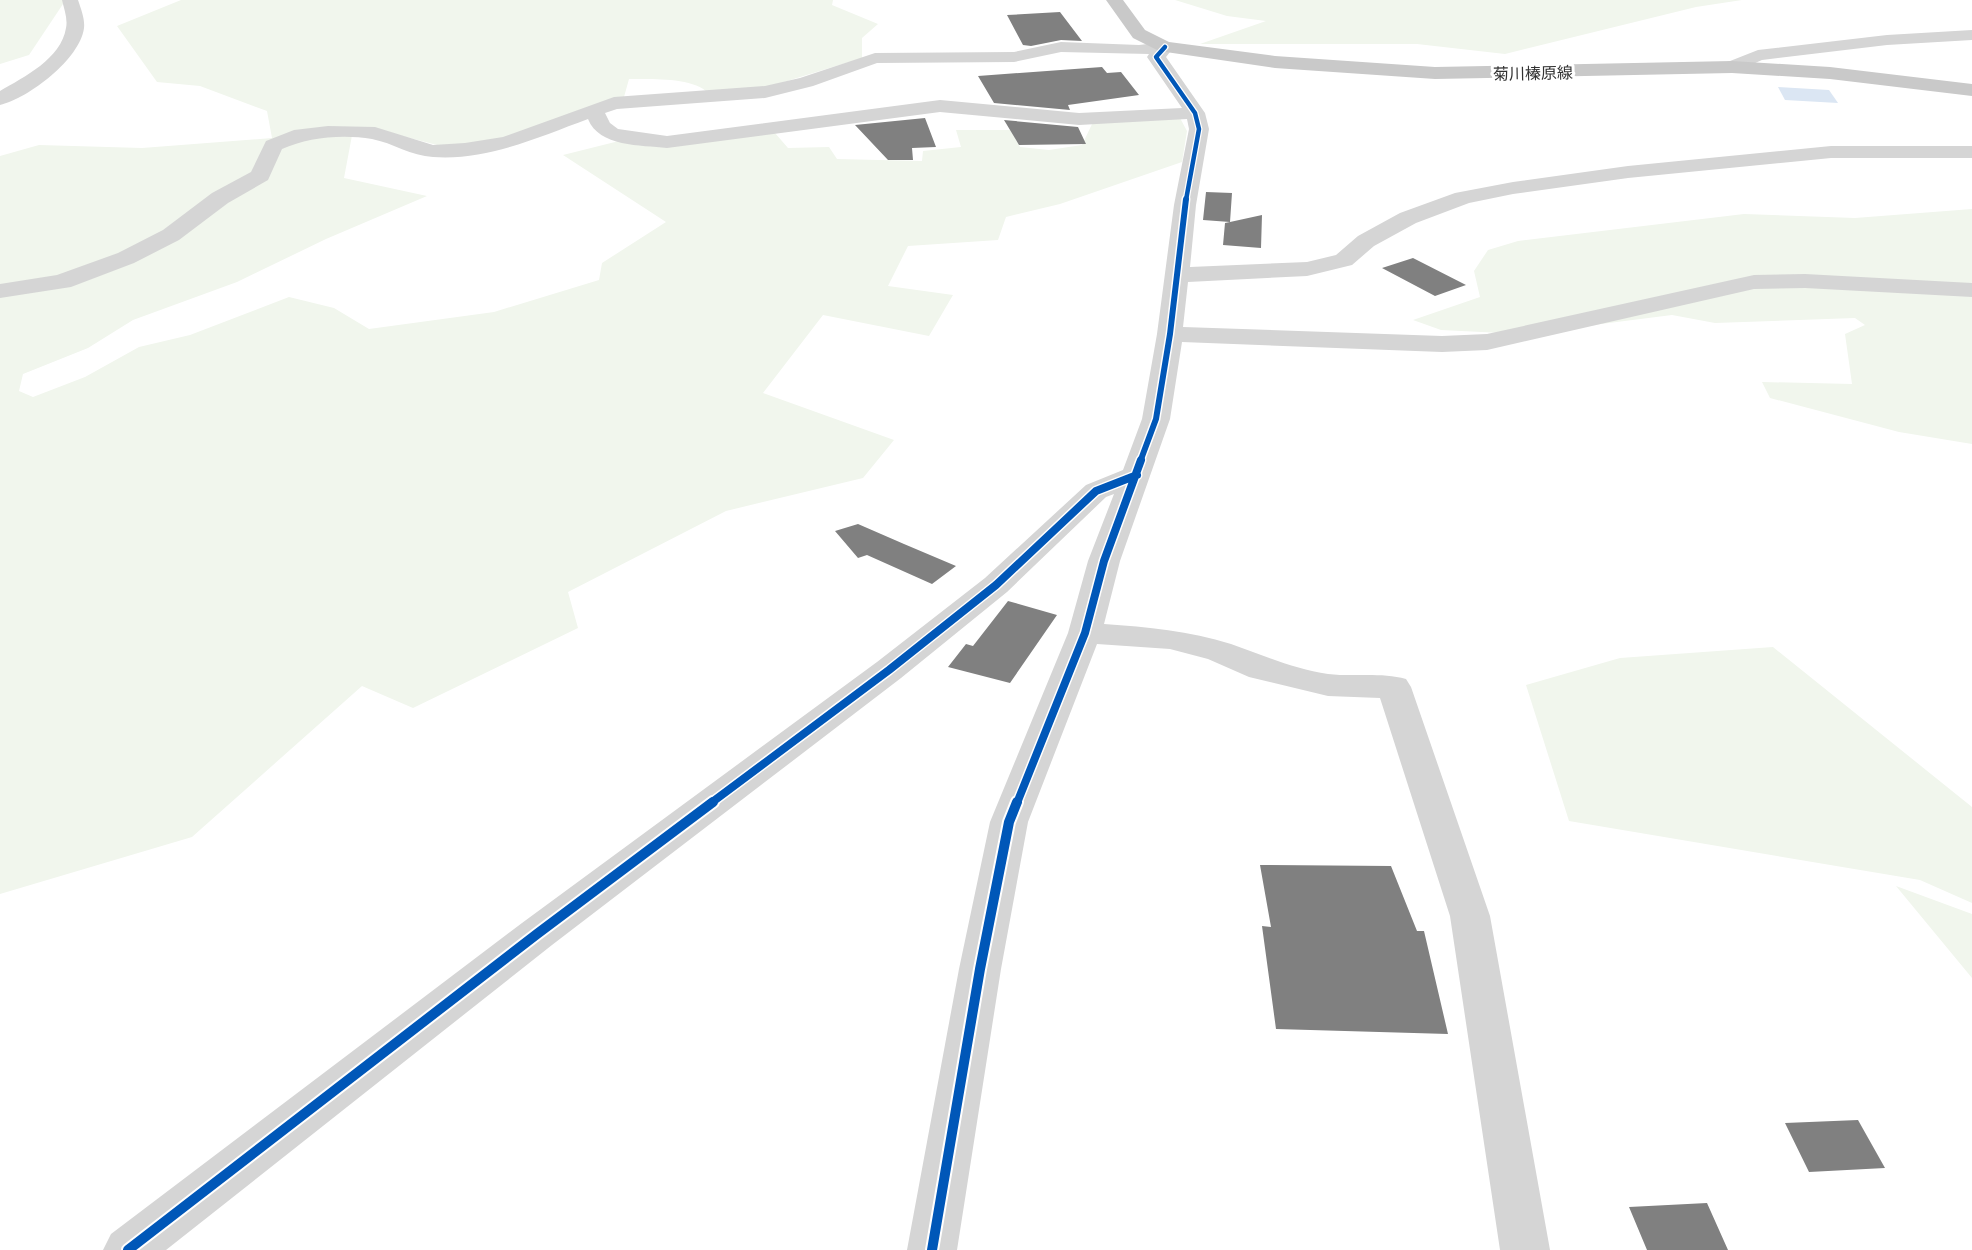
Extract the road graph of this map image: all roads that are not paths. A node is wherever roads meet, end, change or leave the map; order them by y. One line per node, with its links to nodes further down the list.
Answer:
1 (70, 0): 7 (street)
2 (1114, 0): 4 (main road, 菊川榛原線)
3 (1972, 35): 5 (street)
4 (1165, 47): 5 (main road, 菊川榛原線); 8 (street); 9 (street)
5 (1732, 68): 6 (main road, 菊川榛原線)
6 (1972, 90)
7 (0, 99)
8 (594, 108): 9 (street); 13 (street)
9 (1196, 113): 11 (street)
10 (1972, 152): 11 (street)
11 (1176, 275): 14 (street)
12 (1972, 290): 14 (street)
13 (0, 291)
14 (1170, 334): 15 (street)
15 (1137, 476): 16 (street); 17 (street)
16 (1085, 633): 18 (street); 19 (street)
17 (128, 1250)
18 (932, 1250)
19 (1525, 1250)

